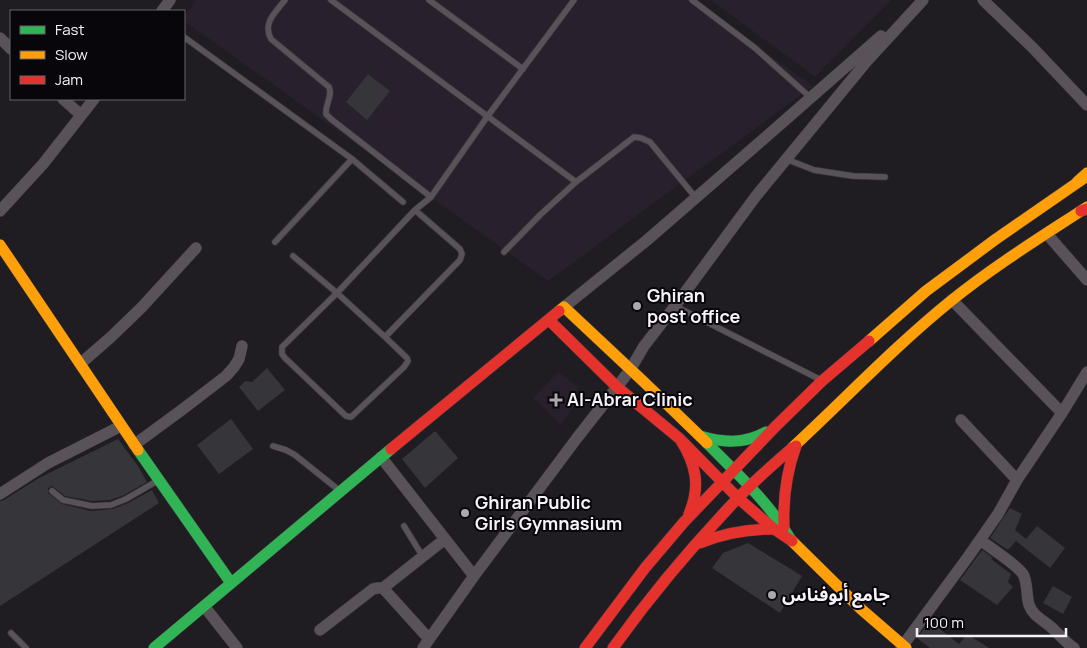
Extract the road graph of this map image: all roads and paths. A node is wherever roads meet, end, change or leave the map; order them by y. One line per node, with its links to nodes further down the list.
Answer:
1 (284, 0): 23 (lane)
2 (331, 0): 17 (lane)
3 (429, 0): 11 (lane)
4 (574, 0): 11 (lane)
5 (692, 0): 12 (lane)
6 (922, 0): 12 (street); 19 (street)
7 (982, 0): 15 (street)
8 (0, 38): 10 (street)
9 (185, 38): 18 (lane)
10 (10, 48)
11 (522, 68): 17 (lane)
12 (811, 98): 24 (street)
13 (64, 100): 16 (street)
14 (93, 100): 16 (street)
15 (1087, 105)
16 (81, 115): 27 (street)
17 (486, 117): 22 (lane); 23 (lane)
18 (352, 159): 25 (lane); 30 (lane)
19 (786, 159): 20 (lane); 38 (street)
20 (885, 177)
21 (1084, 177): 46 (street)
22 (576, 182): 24 (lane); 33 (lane)
23 (431, 197): 28 (lane)
24 (696, 198): 39 (street)
25 (403, 202)
26 (1085, 209): 29 (street)
27 (0, 210)
28 (415, 210): 36 (lane); 41 (lane)
29 (1046, 234): 35 (street); 37 (street)
30 (275, 242)
31 (0, 245): 43 (street)
32 (196, 248): 43 (street)
33 (504, 252)
34 (292, 256): 36 (lane)
35 (1087, 280)
36 (336, 293): 41 (lane); 41 (lane)
37 (952, 300): 48 (street); 54 (street)
38 (675, 306): 44 (street); 46 (lane)
39 (564, 307): 40 (street); 44 (street)
40 (549, 320): 47 (street); 57 (street)
41 (385, 337)
42 (242, 346): 55 (street)
43 (80, 364): 50 (street)
44 (630, 370): 47 (street); 52 (street)
45 (1087, 372): 48 (street)
46 (822, 380): 51 (street)
47 (617, 387): 53 (street); 74 (street)
48 (1062, 413): 60 (street)
49 (961, 420): 60 (street)
50 (122, 426): 55 (street); 65 (street)
51 (775, 427): 52 (street); 58 (street)
52 (700, 436): 58 (street)
53 (680, 440): 61 (street); 67 (street)
54 (797, 444): 62 (street); 69 (street)
55 (134, 445): 59 (street)
56 (273, 446): 64 (lane)
57 (381, 457): 64 (street); 70 (street)
58 (734, 470): 61 (street); 62 (street)
59 (159, 480): 63 (lane); 75 (street)
60 (1017, 480): 71 (street)
61 (723, 482): 66 (street); 67 (street)
62 (750, 486): 66 (street); 69 (street)
63 (52, 491)
64 (340, 491): 75 (street)
65 (0, 494)
66 (738, 498): 69 (street); 72 (street)
67 (684, 522): 85 (street)
68 (404, 526): 73 (lane)
69 (779, 528): 72 (street); 81 (street)
70 (445, 539): 73 (street); 74 (street)
71 (980, 540): 81 (street); 87 (street)
72 (698, 544): 86 (street)
73 (423, 557): 76 (street)
74 (474, 576): 80 (street)
75 (231, 583): 77 (street)
76 (384, 588): 78 (street); 80 (street)
77 (204, 606): 83 (street); 84 (street)
78 (320, 630)
79 (11, 633): 82 (lane)
80 (426, 644)
81 (903, 647)
82 (26, 648)
83 (154, 648)
84 (237, 648)
85 (586, 648)
86 (613, 648)
87 (1074, 648)

